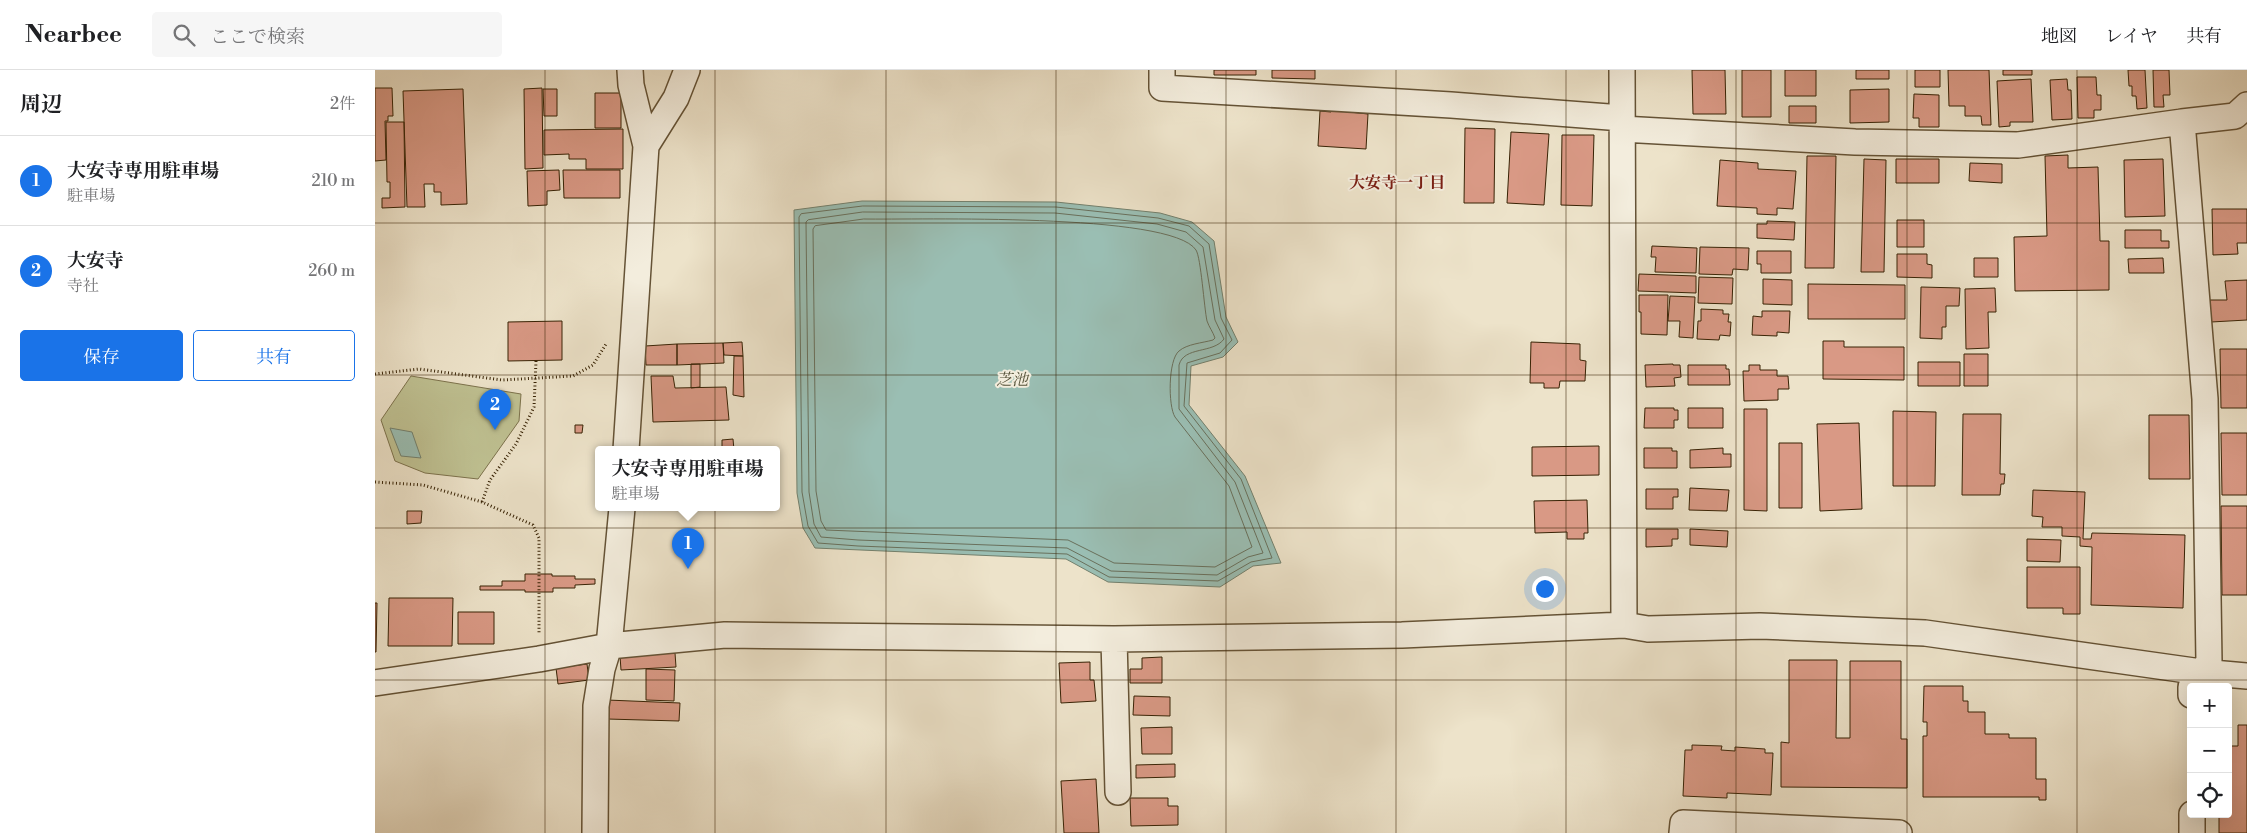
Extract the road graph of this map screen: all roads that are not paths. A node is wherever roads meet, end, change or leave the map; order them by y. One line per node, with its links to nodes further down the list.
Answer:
1 (630, 70): 8 (street)
2 (687, 70): 8 (street)
3 (1163, 70): 7 (street)
4 (1622, 70): 7 (street)
5 (2247, 105): 6 (street)
6 (2182, 122): 7 (street); 14 (street)
7 (1622, 124): 11 (street)
8 (646, 146): 9 (street)
9 (626, 446)
10 (622, 511): 13 (street)
11 (1624, 625): 12 (street); 14 (street)
12 (1114, 639): 13 (street); 18 (street)
13 (609, 646): 16 (street); 20 (street)
14 (2201, 672): 15 (street); 17 (street)
15 (2247, 676)
16 (375, 683)
17 (2194, 683)
18 (1117, 792)
19 (2192, 818): 23 (street)
20 (595, 833)
21 (1682, 833): 22 (street)
22 (1899, 833)
23 (2192, 833)

